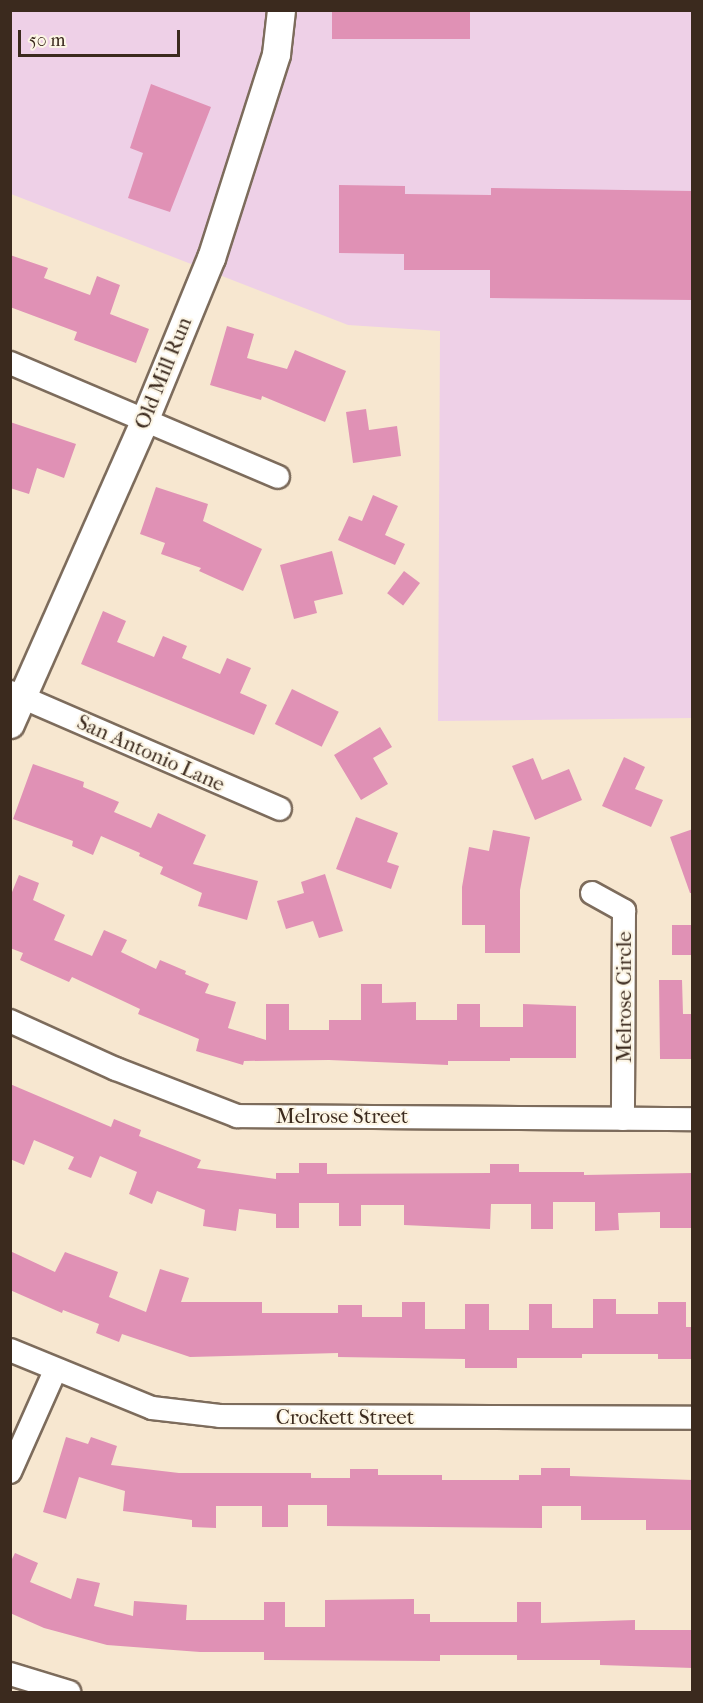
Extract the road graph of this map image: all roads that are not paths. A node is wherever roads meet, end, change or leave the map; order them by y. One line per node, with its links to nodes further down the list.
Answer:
1 (281, 10): 3 (street, Old Mill Run)
2 (10, 363): 3 (street)
3 (144, 421): 4 (street); 5 (street, Old Mill Run)
4 (278, 477)
5 (17, 694): 6 (street, Old Mill Run); 7 (street, San Antonio Lane)
6 (10, 724)
7 (280, 809)
8 (592, 893): 10 (street, Melrose Circle)
9 (10, 1021): 10 (street, Melrose Street)
10 (623, 1119): 11 (street, Melrose Street)
11 (693, 1119)
12 (10, 1350): 13 (street, Crockett Street)
13 (55, 1371): 14 (street, Crockett Street); 15 (street)
14 (693, 1418)
15 (10, 1472)
16 (10, 1674): 17 (street)
17 (69, 1692)

